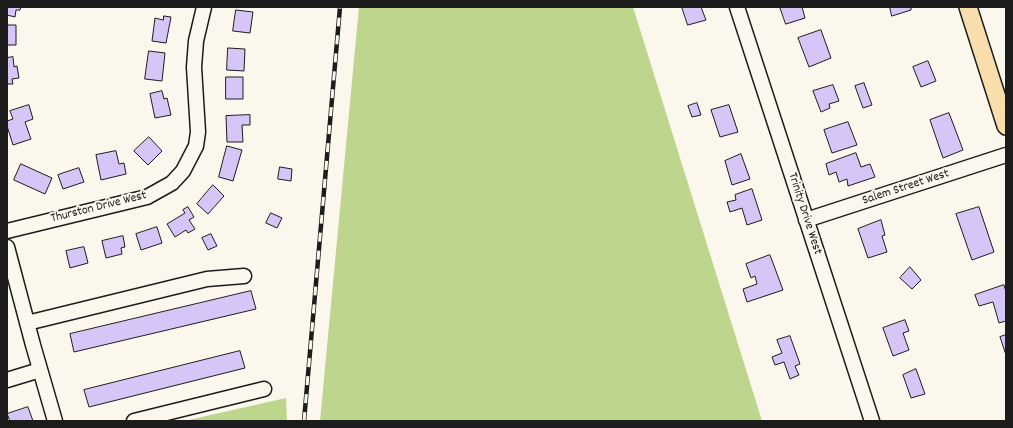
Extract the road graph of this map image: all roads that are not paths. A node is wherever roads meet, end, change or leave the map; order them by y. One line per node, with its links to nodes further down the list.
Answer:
1 (204, 7): 7 (street, Thurston Drive West)
2 (737, 7): 6 (street, Trinity Drive West)
3 (968, 7): 4 (main road)
4 (1006, 126)
5 (1006, 154): 6 (street, Salem Street West)
6 (806, 220): 16 (street, Trinity Drive West)
7 (7, 231)
8 (7, 247): 10 (street)
9 (244, 276): 10 (street)
10 (27, 323): 11 (street)
11 (40, 370): 12 (street); 14 (street)
12 (7, 380)
13 (264, 389): 15 (street)
14 (55, 421)
15 (134, 421)
16 (872, 421)

